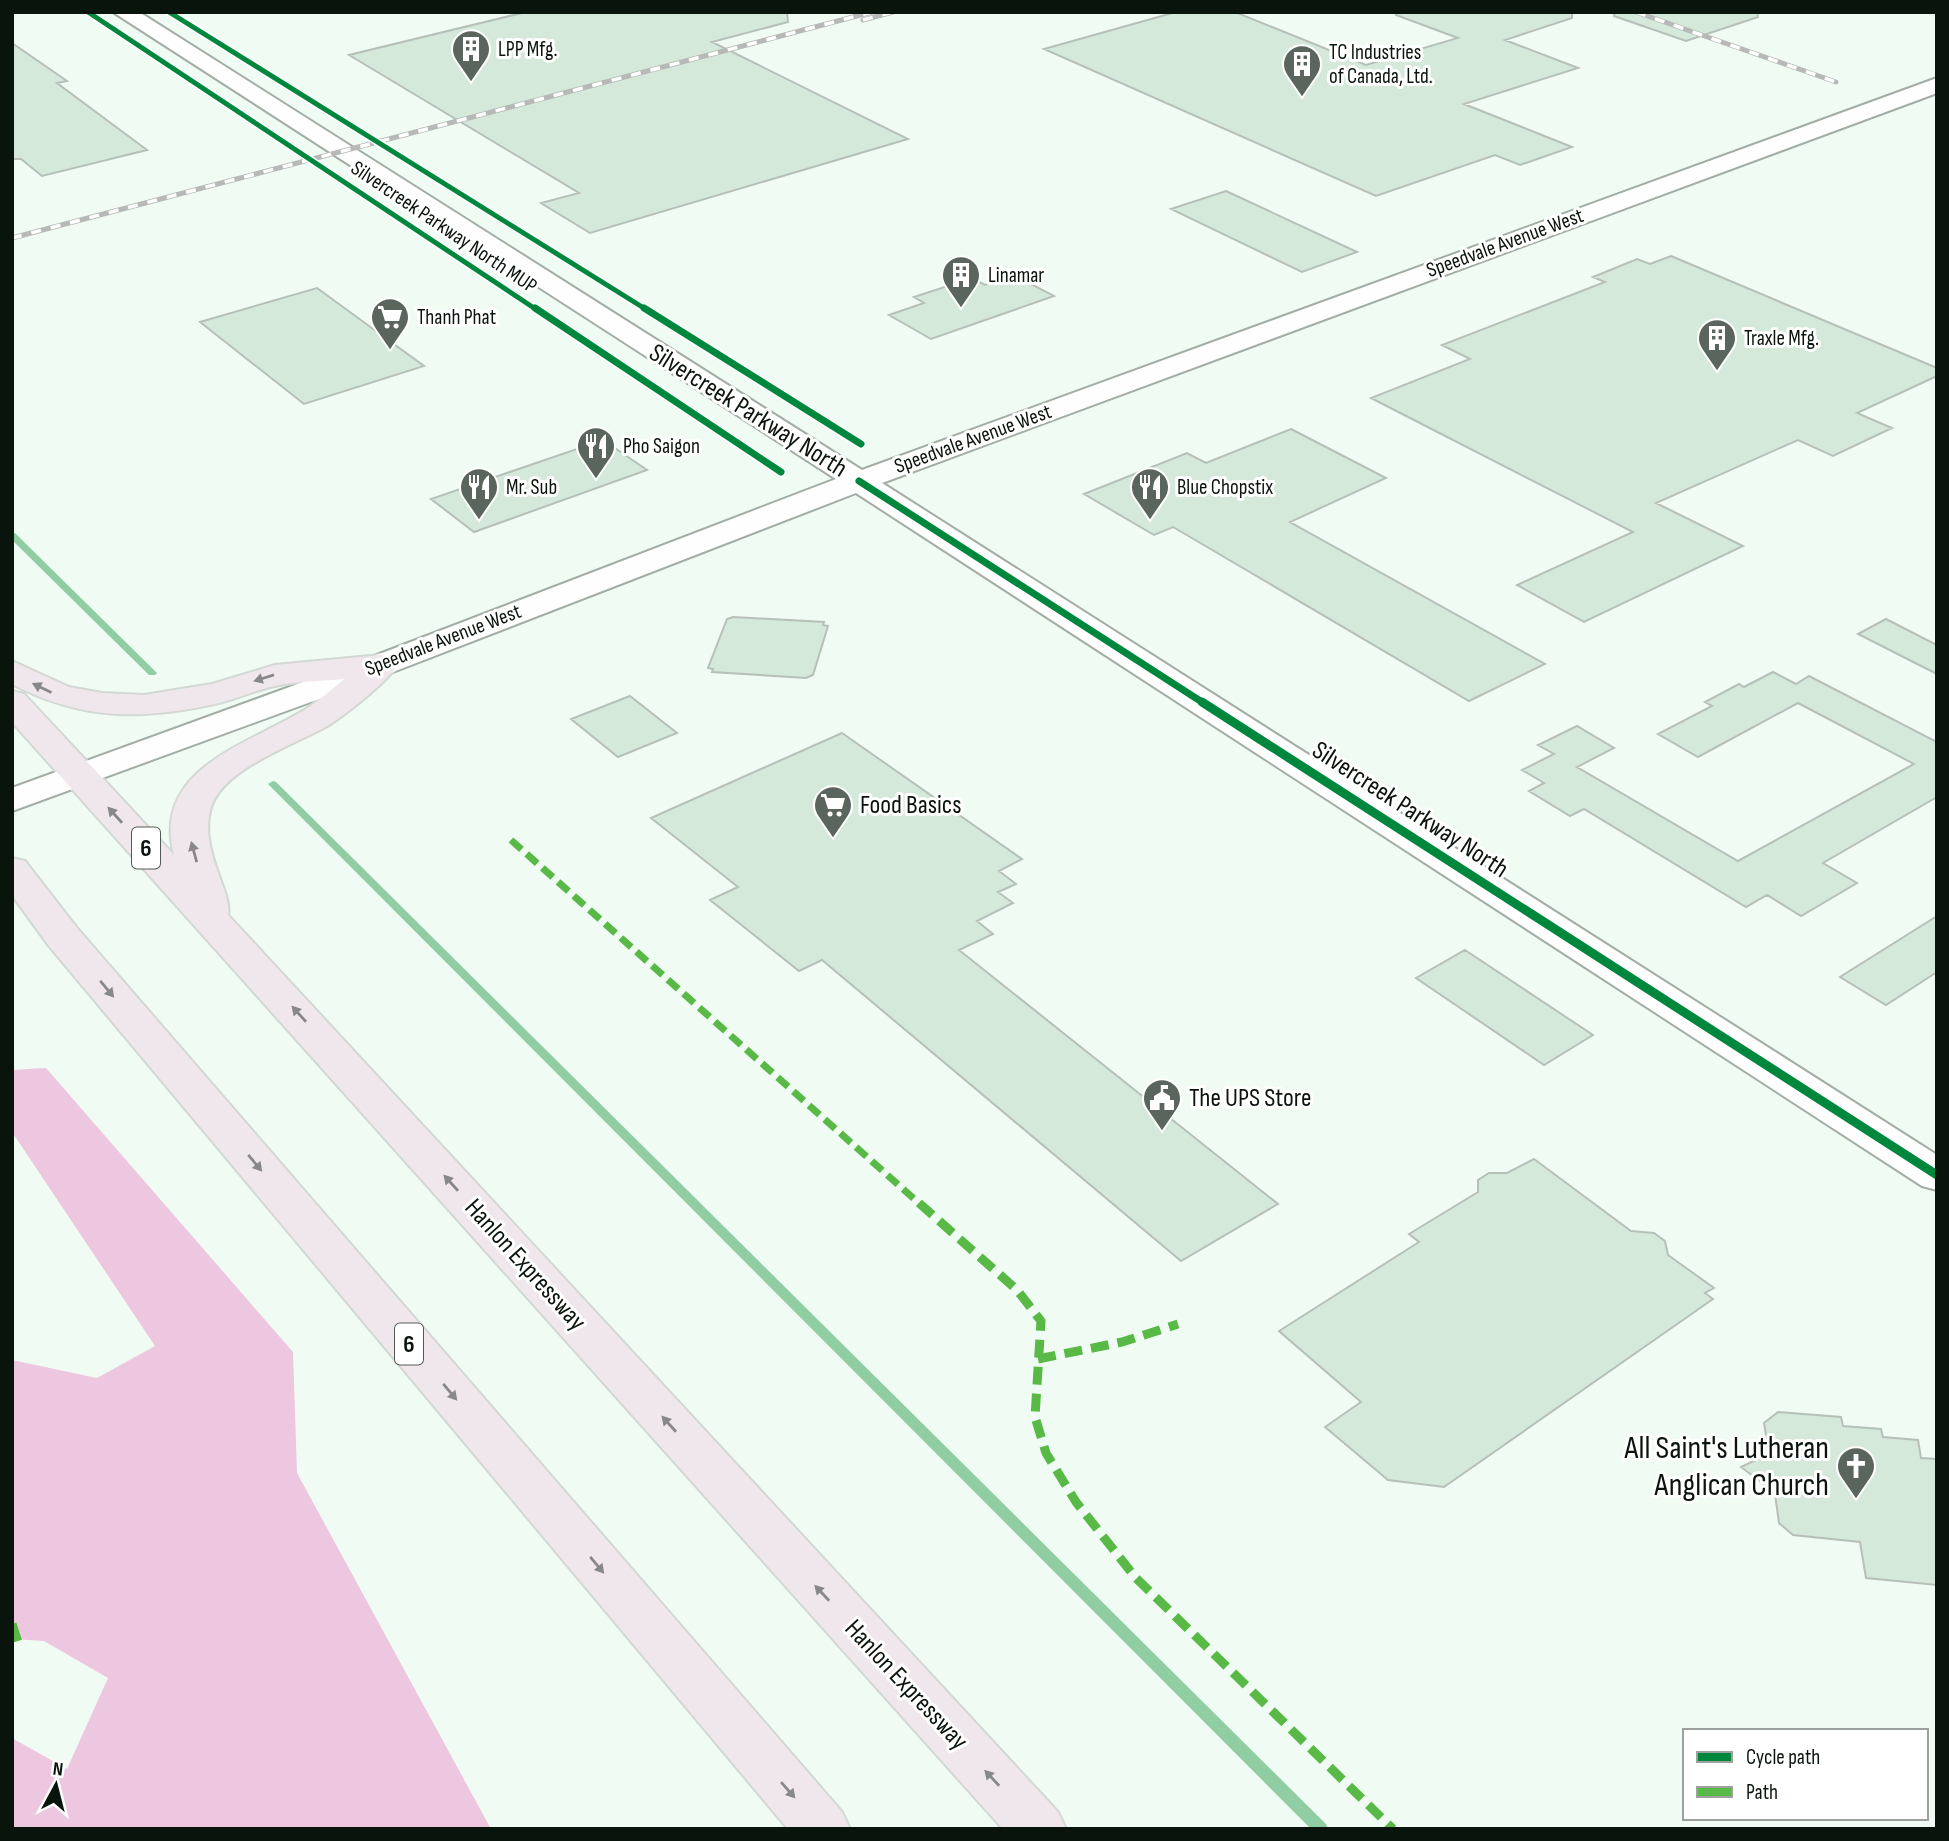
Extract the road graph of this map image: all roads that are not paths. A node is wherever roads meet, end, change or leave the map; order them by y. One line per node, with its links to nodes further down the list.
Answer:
1 (124, 12): 3 (main road, Silvercreek Parkway North)
2 (1937, 85): 3 (main road, Speedvale Avenue West)
3 (859, 481): 4 (main road, Speedvale Avenue West); 13 (main road, Silvercreek Parkway North)
4 (380, 665): 5 (highway, one-way to 5); 7 (main road, Speedvale Avenue West); 11 (highway, one-way to 4)
5 (12, 671)
6 (12, 701): 7 (highway, Hanlon Expressway / 6)
7 (82, 776): 8 (main road, Speedvale Avenue West); 11 (highway, Hanlon Expressway / 6, one-way to 7)
8 (12, 800)
9 (12, 869): 12 (highway, 6)
10 (12, 915): 12 (highway)
11 (212, 918): 15 (highway, Hanlon Expressway / 6, one-way to 11)
12 (63, 937): 14 (highway, 6, one-way to 14)
13 (1937, 1175)
14 (822, 1829)
15 (1038, 1829)

